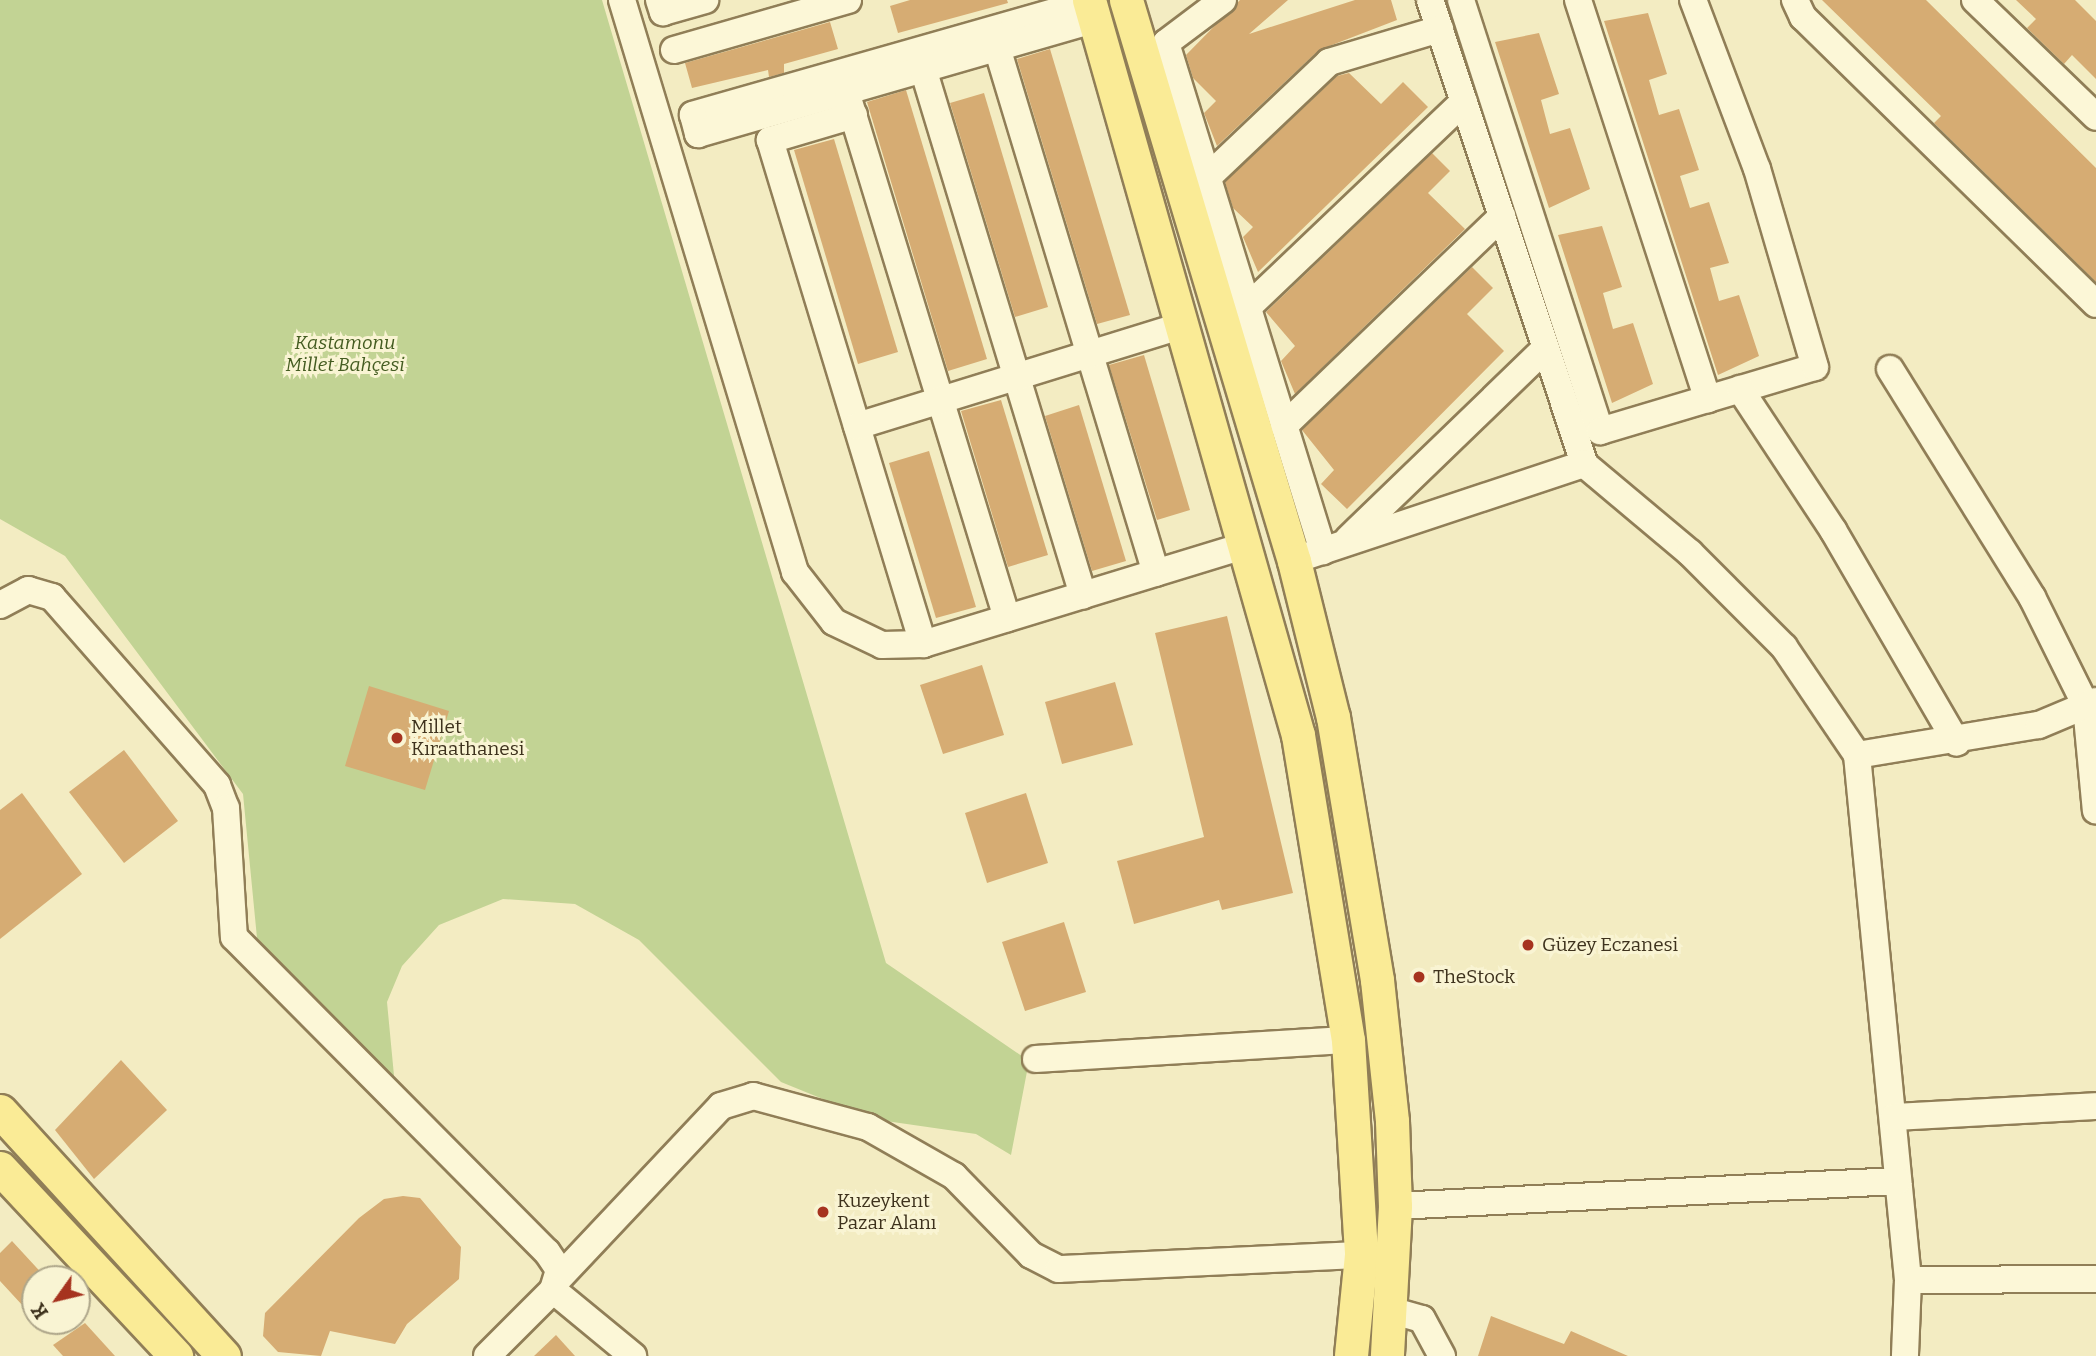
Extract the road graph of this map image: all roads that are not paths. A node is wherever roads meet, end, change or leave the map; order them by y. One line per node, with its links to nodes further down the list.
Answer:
1 (622, 0): 42 (street)
2 (659, 0): 3 (street)
3 (705, 0)
4 (848, 0): 16 (street)
5 (1126, 0): 37 (main road)
6 (1223, 0): 21 (street)
7 (1430, 0): 14 (street)
8 (1461, 0): 31 (street)
9 (1578, 0): 31 (street)
10 (1693, 0): 30 (street)
11 (1795, 0): 23 (street)
12 (1975, 0): 20 (street)
13 (1091, 7): 15 (street); 25 (main road)
14 (1440, 29): 19 (street); 21 (street)
15 (994, 39): 17 (street); 27 (street)
16 (674, 50)
17 (921, 60): 18 (street); 29 (street)
18 (847, 93): 32 (street); 33 (street)
19 (1464, 101): 22 (street); 24 (street)
20 (2096, 117)
21 (1208, 177): 24 (street)
22 (1502, 216): 26 (street); 34 (street)
23 (2096, 304)
24 (1248, 307): 34 (street)
25 (1183, 325): 27 (street); 36 (main road)
26 (1546, 348): 35 (street); 37 (street)
27 (1090, 354): 29 (street); 38 (street)
28 (1890, 369): 43 (street)
29 (1016, 377): 32 (street); 39 (street)
30 (1741, 389): 31 (street); 44 (street)
31 (1708, 399)
32 (940, 400): 33 (street); 41 (street)
33 (857, 426): 42 (street)
34 (1284, 426): 37 (street)
35 (1584, 464): 37 (street); 45 (street)
36 (1247, 545): 38 (street); 47 (main road)
37 (1319, 552): 54 (main road)
38 (1156, 573): 39 (street)
39 (1083, 595): 41 (street)
40 (0, 605): 58 (street)
41 (1007, 618): 42 (street)
42 (923, 644)
43 (2091, 703): 44 (street); 46 (street)
44 (1957, 743): 45 (street)
45 (1857, 755): 51 (street)
46 (2096, 811)
47 (1348, 1040): 48 (street); 55 (main road)
48 (1036, 1059)
49 (2096, 1106): 51 (street)
50 (0, 1111): 63 (main road)
51 (1894, 1118): 53 (street)
52 (0, 1168): 62 (main road)
53 (1898, 1181): 54 (street); 57 (street)
54 (1395, 1206): 59 (main road)
55 (1361, 1255): 58 (street); 64 (main road)
56 (2096, 1279): 57 (street)
57 (1908, 1280): 67 (street)
58 (556, 1284): 60 (street); 61 (street)
59 (1390, 1310): 65 (main road); 66 (street)
60 (495, 1353)
61 (626, 1354)
62 (176, 1356)
63 (224, 1356)
64 (1352, 1356)
65 (1387, 1356)
66 (1442, 1356)
67 (1905, 1356)

